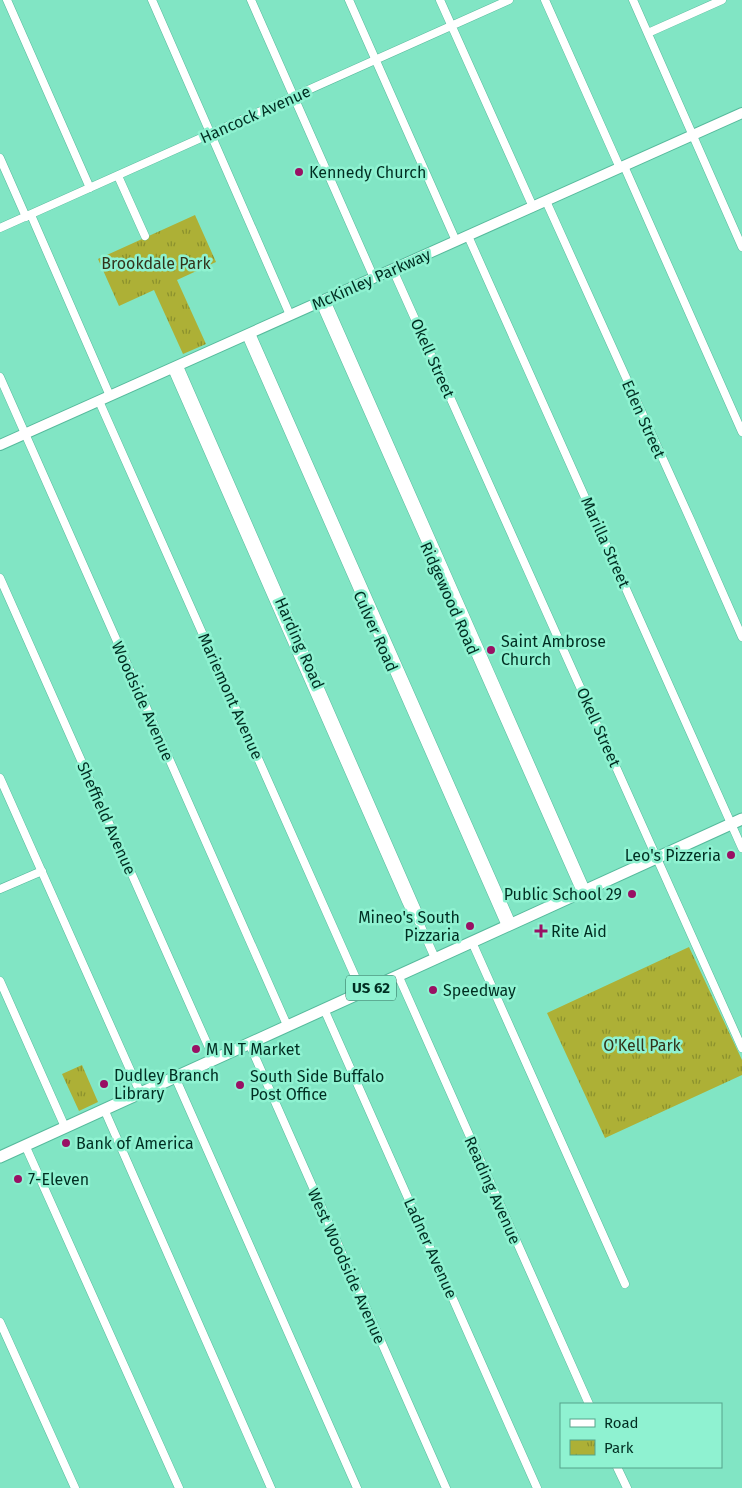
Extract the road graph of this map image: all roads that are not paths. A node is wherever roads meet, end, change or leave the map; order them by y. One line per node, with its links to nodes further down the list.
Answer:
1 (7, 0): 20 (street)
2 (152, 0): 15 (street)
3 (251, 0): 13 (street)
4 (349, 0): 12 (street)
5 (440, 0): 10 (street)
6 (509, 0): 10 (street, Hancock Avenue)
7 (545, 0): 18 (street)
8 (633, 0): 11 (street)
9 (722, 0): 11 (street)
10 (452, 26): 12 (street, Hancock Avenue); 22 (street)
11 (648, 34): 16 (street)
12 (375, 60): 13 (street, Hancock Avenue); 27 (street)
13 (293, 97): 15 (street, Hancock Avenue); 30 (street)
14 (742, 113): 16 (street, McKinley Parkway)
15 (211, 134): 19 (street, Hancock Avenue); 32 (street)
16 (693, 135): 18 (street, McKinley Parkway); 28 (street)
17 (0, 158): 23 (street)
18 (622, 167): 21 (street, McKinley Parkway); 38 (street)
19 (118, 176): 20 (street, Hancock Avenue); 25 (street)
20 (90, 188): 23 (street, Hancock Avenue)
21 (546, 201): 22 (street, McKinley Parkway); 42 (street, Eden Street)
22 (533, 207): 26 (street, McKinley Parkway)
23 (28, 216): 24 (street, Hancock Avenue); 36 (street)
24 (0, 228)
25 (145, 236)
26 (468, 236): 27 (street, McKinley Parkway); 44 (street, Marilla Street)
27 (456, 241): 29 (street, McKinley Parkway)
28 (742, 246)
29 (394, 270): 30 (street, McKinley Parkway); 46 (street, Okell Street)
30 (374, 278): 31 (street, McKinley Parkway)
31 (323, 301): 32 (street, McKinley Parkway); 49 (street, Ridgewood Road)
32 (290, 316): 33 (street, McKinley Parkway)
33 (249, 334): 34 (street, McKinley Parkway); 50 (street, Culver Road)
34 (176, 367): 36 (street, McKinley Parkway); 52 (street, Harding Road)
35 (0, 377): 39 (street, Woodside Avenue)
36 (110, 396): 37 (street, McKinley Parkway)
37 (99, 401): 39 (street, McKinley Parkway); 55 (street, Mariemont Avenue)
38 (742, 432)
39 (24, 434): 40 (street, McKinley Parkway); 57 (street, Woodside Avenue)
40 (0, 445)
41 (0, 578): 60 (street, Sheffield Avenue)
42 (742, 637)
43 (0, 778): 47 (street)
44 (737, 822): 45 (street, Marilla Street); 46 (main road, US 62)
45 (742, 848)
46 (657, 858): 49 (main road, US 62); 59 (street, Okell Street)
47 (42, 871): 48 (street); 62 (street)
48 (0, 889)
49 (583, 891): 50 (main road, US 62)
50 (509, 925): 51 (main road, US 62)
51 (472, 942): 52 (main road, US 62); 67 (street)
52 (436, 958): 53 (main road, US 62)
53 (398, 976): 55 (main road, US 62); 69 (street, Reading Avenue)
54 (0, 981): 64 (street)
55 (362, 992): 56 (main road, US 62)
56 (324, 1009): 57 (main road, US 62); 76 (street, Ladner Avenue)
57 (287, 1025): 58 (main road, US 62)
58 (249, 1043): 60 (main road, US 62); 75 (street, West Woodside Avenue)
59 (742, 1048)
60 (214, 1059): 61 (main road, US 62)
61 (175, 1077): 62 (main road, US 62); 74 (street)
62 (140, 1092): 63 (main road, US 62)
63 (104, 1109): 64 (main road, US 62); 73 (street)
64 (65, 1127): 65 (main road, US 62)
65 (25, 1145): 66 (main road, US 62); 72 (street)
66 (0, 1157)
67 (624, 1284)
68 (0, 1322): 71 (street)
69 (589, 1403)
70 (617, 1468): 77 (street)
71 (75, 1488)
72 (179, 1488)
73 (271, 1488)
74 (357, 1488)
75 (446, 1488)
76 (537, 1488)
77 (626, 1488)

